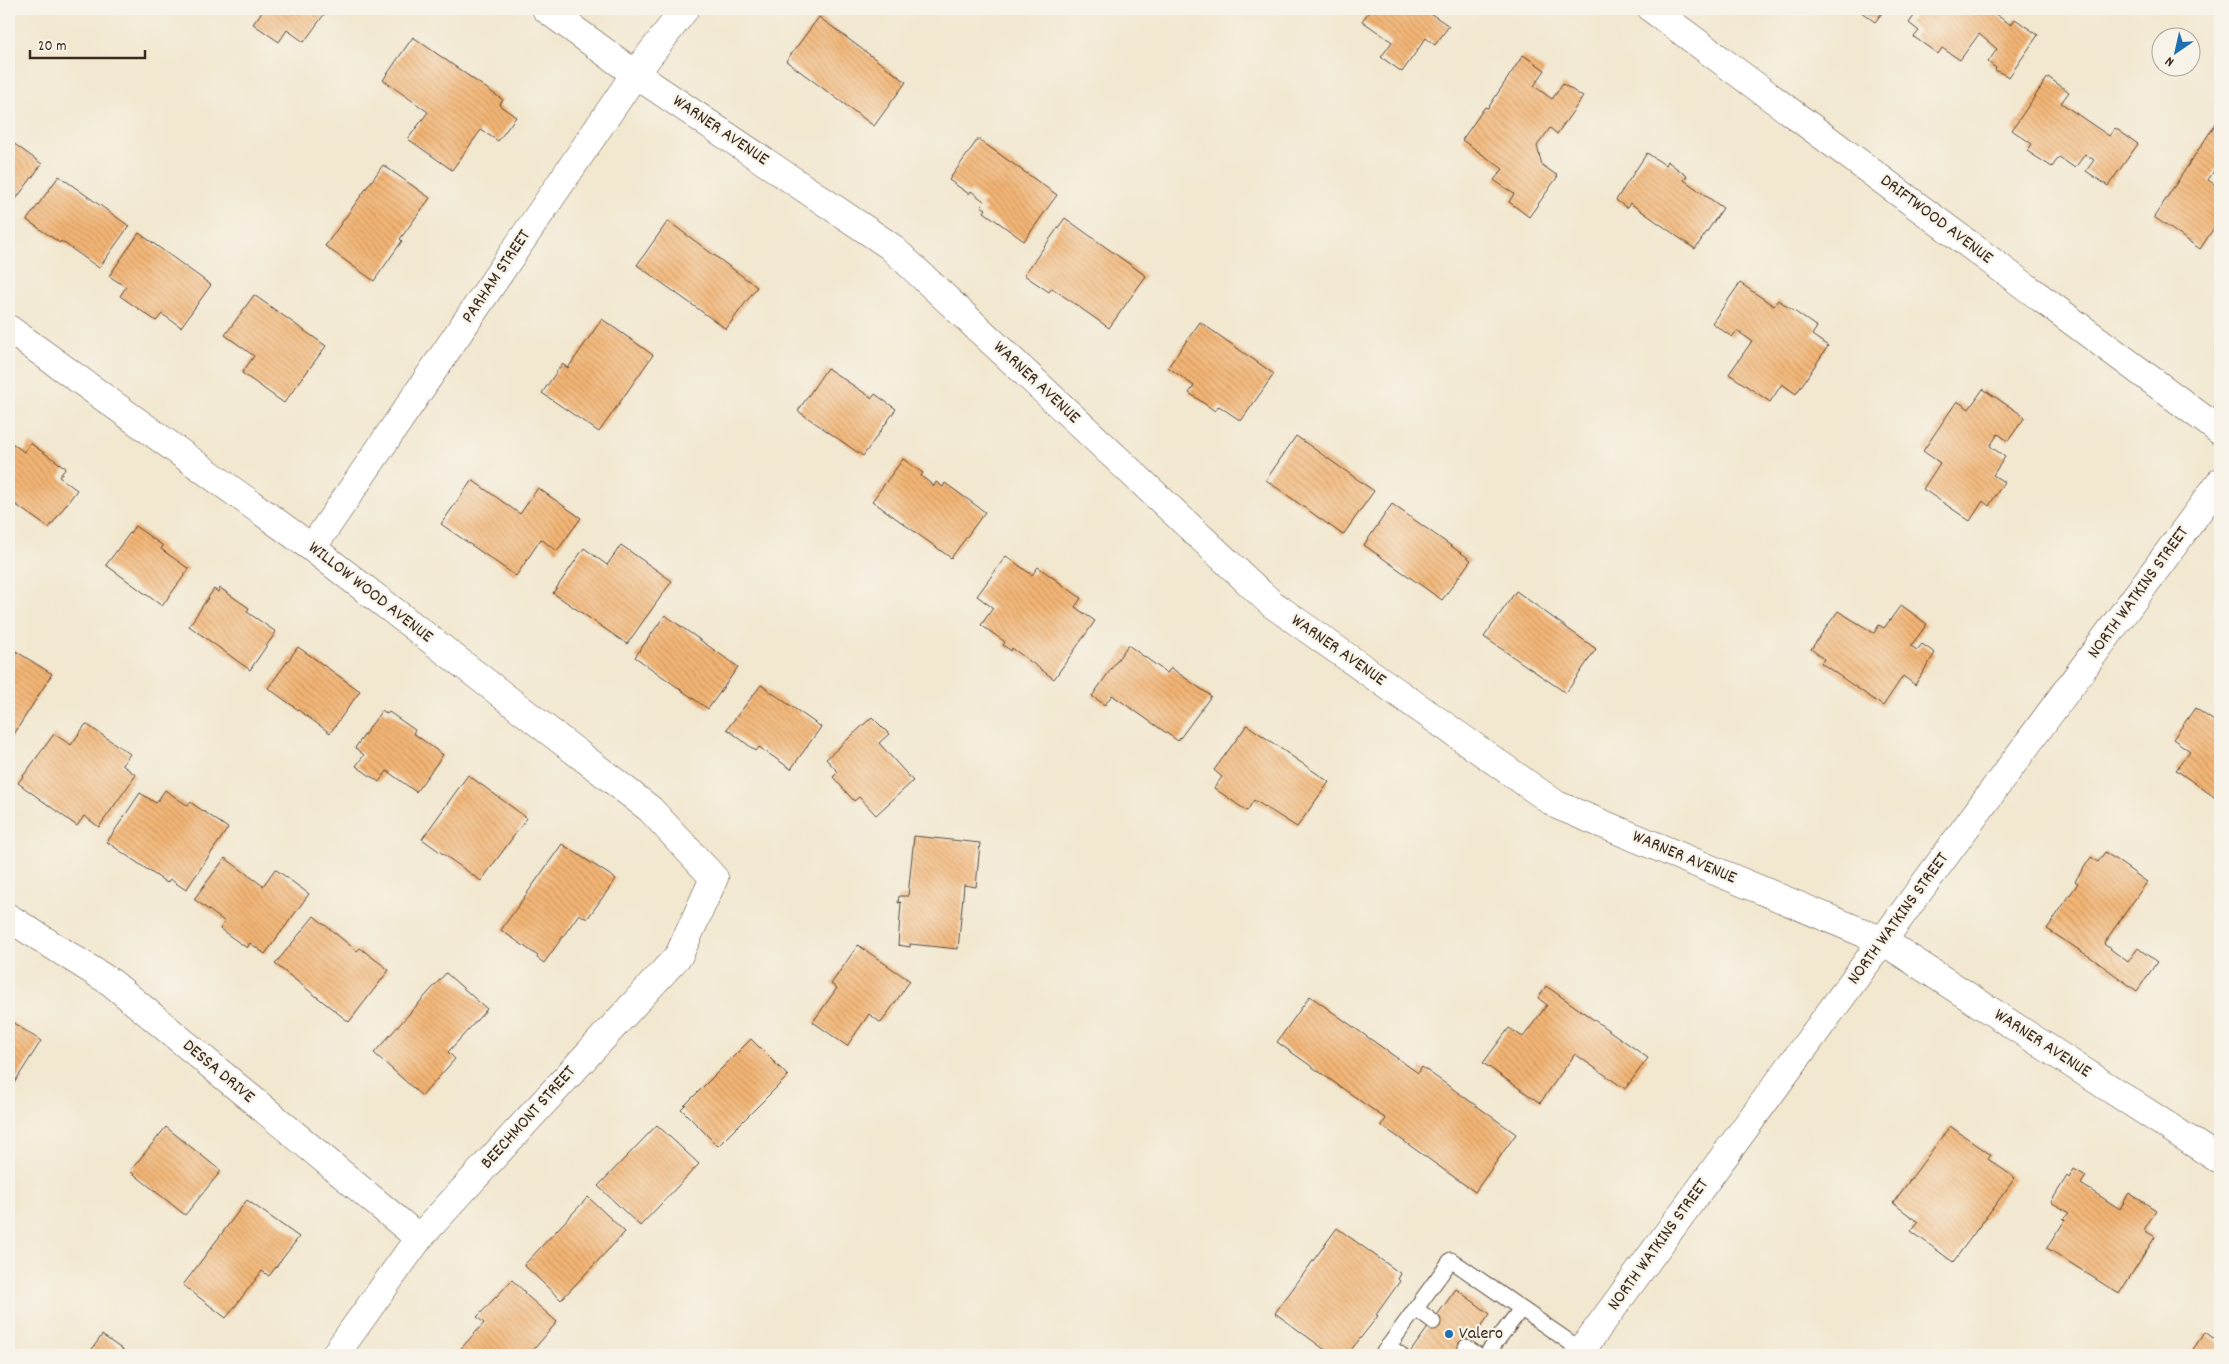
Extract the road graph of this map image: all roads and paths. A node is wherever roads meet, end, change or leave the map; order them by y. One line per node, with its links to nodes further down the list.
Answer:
1 (546, 9): 4 (street, WARNER AVENUE)
2 (685, 9): 4 (street, PARHAM STREET)
3 (1652, 9): 6 (street, DRIFTWOOD AVENUE)
4 (635, 74): 8 (street, PARHAM STREET); 11 (street, WARNER AVENUE)
5 (9, 329): 8 (street, WILLOW WOOD AVENUE)
6 (2220, 431)
7 (2220, 482): 11 (street, NORTH WATKINS STREET)
8 (312, 548): 9 (street, WILLOW WOOD AVENUE)
9 (714, 878): 13 (street, BEECHMONT STREET)
10 (9, 918): 13 (street, DESSA DRIVE)
11 (1883, 941): 12 (street, WARNER AVENUE); 18 (street, NORTH WATKINS STREET)
12 (2220, 1160)
13 (419, 1238): 19 (street, BEECHMONT STREET)
14 (1416, 1309): 15 (lane); 16 (lane); 17 (lane)
15 (1521, 1309): 18 (lane); 20 (lane)
16 (1433, 1322)
17 (1390, 1352)
18 (1579, 1353)
19 (335, 1355)
20 (1486, 1355)

